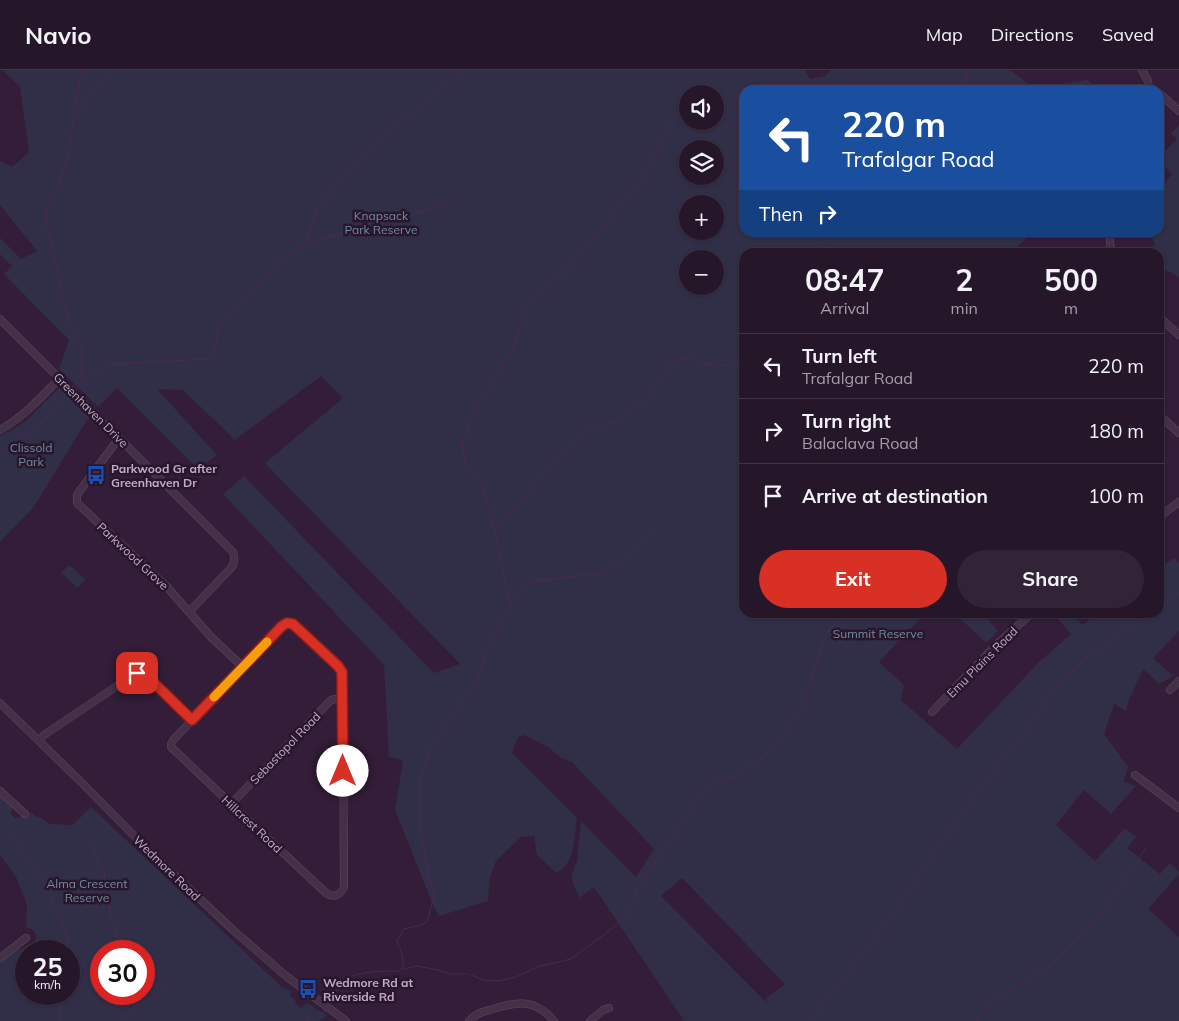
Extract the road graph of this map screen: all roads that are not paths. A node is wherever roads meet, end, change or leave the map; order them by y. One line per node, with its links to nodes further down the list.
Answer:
1 (1142, 70): 2 (street)
2 (1148, 85)
3 (1164, 98): 4 (street)
4 (1179, 111)
5 (0, 319): 8 (street, Greenhaven Drive)
6 (1164, 322): 7 (street)
7 (1179, 335)
8 (60, 378): 10 (street); 12 (street, Greenhaven Drive)
9 (1164, 420): 11 (street)
10 (0, 430)
11 (1179, 434)
12 (119, 438): 15 (street, Parkwood Grove); 15 (street, Greenhaven Drive)
13 (1179, 503): 14 (street)
14 (1164, 514)
15 (189, 612): 17 (street, Parkwood Grove)
16 (1026, 618): 22 (street, Emu Plains Road)
17 (243, 668): 20 (street); 23 (street)
18 (1179, 680): 19 (street)
19 (1170, 690)
20 (343, 697): 27 (street, Sebastopol Road); 27 (street, Hillcrest Road)
21 (0, 702): 24 (street, Wedmore Road)
22 (932, 712)
23 (192, 720): 24 (street); 27 (street, Hillcrest Road)
24 (39, 740): 33 (street, Wedmore Road)
25 (1135, 775): 28 (street)
26 (0, 791): 29 (street)
27 (231, 804)
28 (1179, 808)
29 (25, 814)
30 (26, 938): 31 (street)
31 (0, 958)
32 (610, 1008): 36 (street)
33 (346, 1021)
34 (469, 1021): 35 (street)
35 (554, 1021)
36 (590, 1021)

